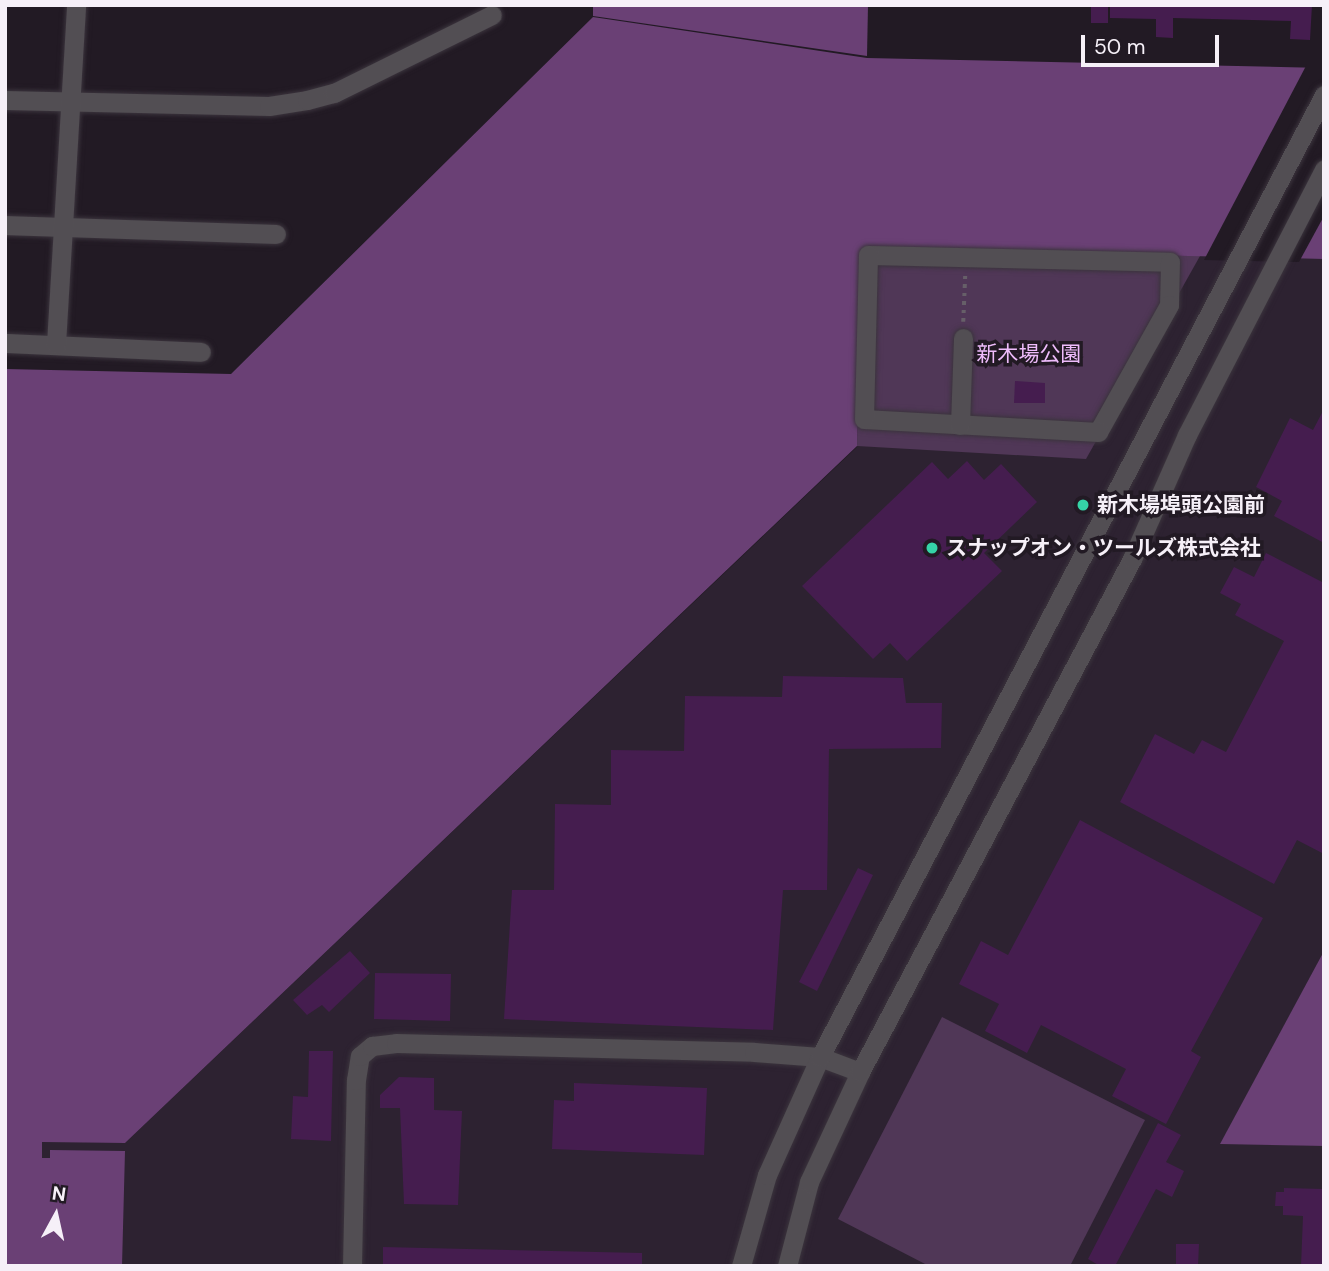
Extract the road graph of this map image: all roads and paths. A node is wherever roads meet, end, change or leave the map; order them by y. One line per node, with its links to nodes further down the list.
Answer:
1 (76, 5): 5 (street)
2 (492, 15): 5 (street)
3 (1324, 95): 16 (street)
4 (5, 100): 5 (street)
5 (70, 101): 8 (street)
6 (1324, 169): 17 (street)
7 (5, 225): 8 (street)
8 (64, 228): 9 (street); 13 (street)
9 (276, 234)
10 (965, 258): 11 (path); 15 (street); 15 (street)
11 (963, 338): 15 (street)
12 (5, 343): 13 (street)
13 (56, 344): 14 (street)
14 (201, 352)
15 (960, 425)
16 (820, 1056): 17 (street); 18 (street); 19 (street)
17 (860, 1072): 20 (street)
18 (352, 1266)
19 (741, 1266)
20 (787, 1266)

